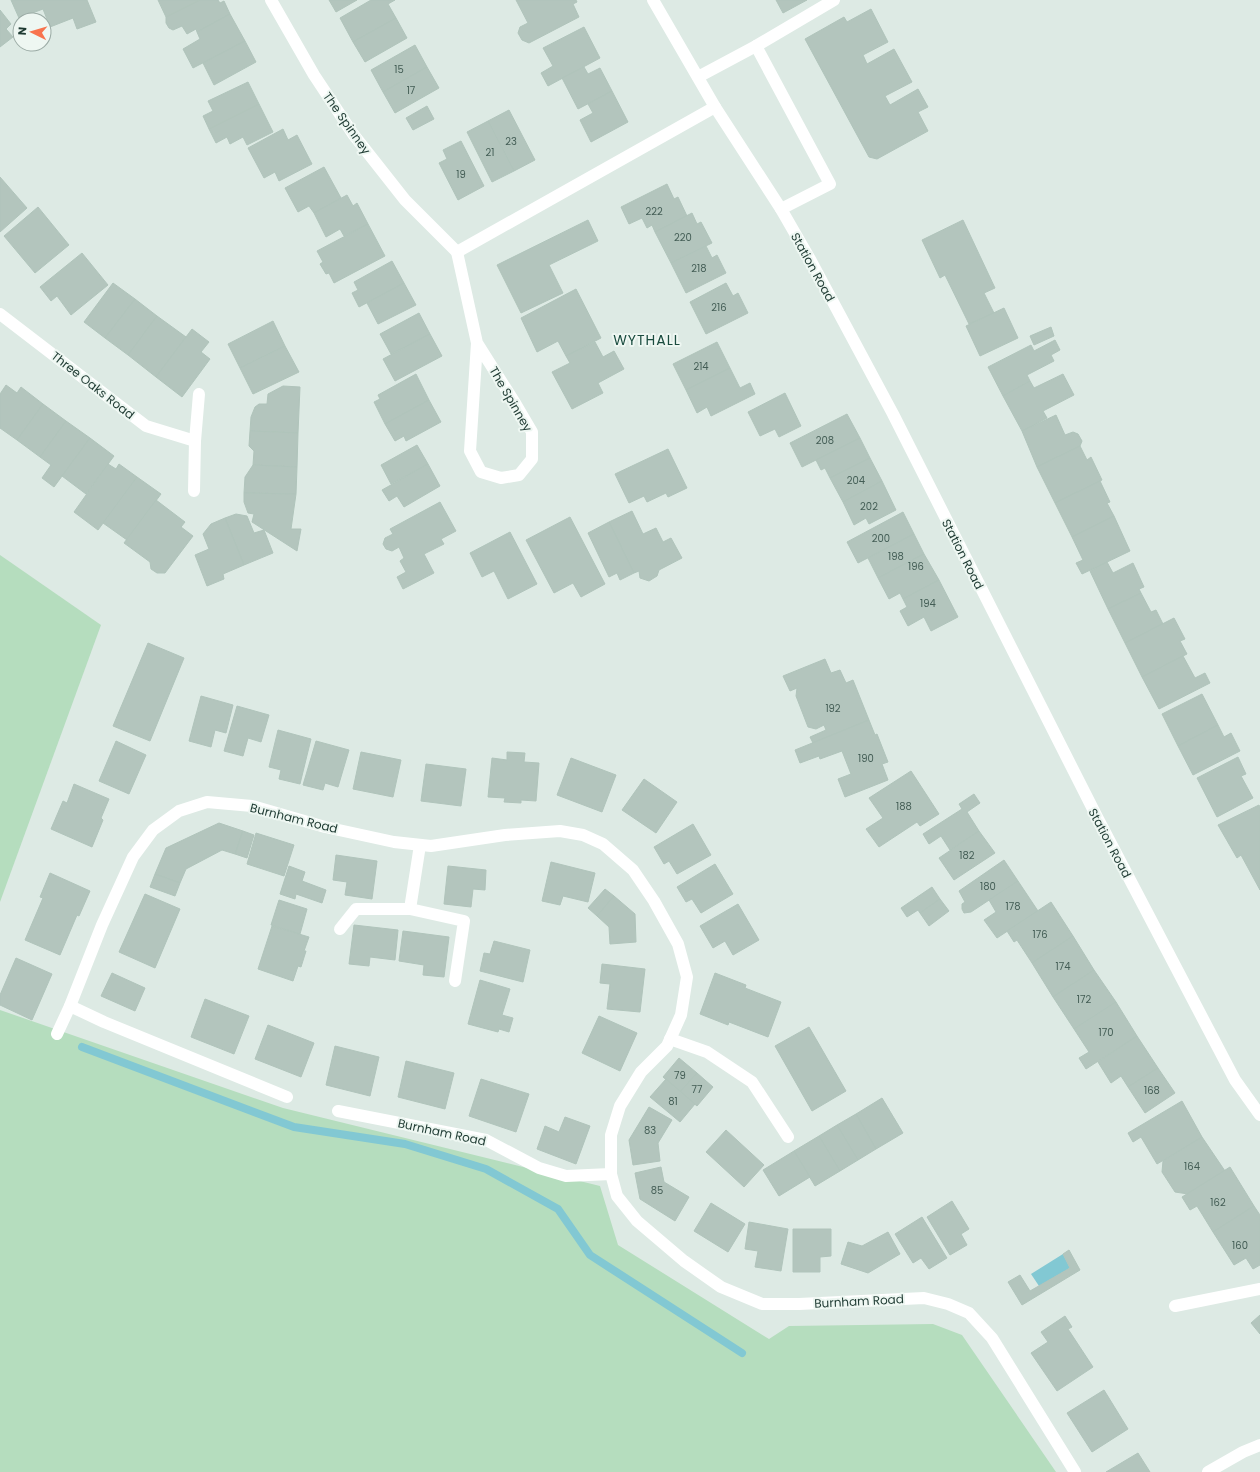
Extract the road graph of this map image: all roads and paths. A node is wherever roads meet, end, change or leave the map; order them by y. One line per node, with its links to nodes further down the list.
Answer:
1 (270, 0): 8 (street, The Spinney)
2 (653, 0): 5 (street, Station Road)
3 (834, 0): 4 (street)
4 (756, 46): 5 (street); 7 (street)
5 (698, 77): 6 (street, Station Road)
6 (715, 107): 7 (street, Station Road); 8 (street)
7 (781, 209): 23 (street, Station Road)
8 (458, 252): 10 (street, The Spinney)
9 (0, 314): 12 (street, Three Oaks Road)
10 (477, 343): 10 (street, The Spinney)
11 (199, 394): 12 (street)
12 (194, 441): 13 (street)
13 (194, 491)
14 (420, 845): 15 (street); 18 (street, Burnham Road); 20 (street, Burnham Road)
15 (410, 909): 16 (street); 17 (street)
16 (340, 929)
17 (455, 981)
18 (70, 1006): 19 (street, Burnham Road); 21 (street)
19 (57, 1034)
20 (670, 1039): 24 (street); 25 (street, Burnham Road)
21 (287, 1097)
22 (338, 1111): 25 (street, Burnham Road)
23 (1260, 1115)
24 (788, 1137)
25 (611, 1174): 29 (street, Burnham Road)
26 (1260, 1289): 27 (street)
27 (1175, 1306)
28 (1260, 1445): 30 (street)
29 (1074, 1472)
30 (1208, 1472)

